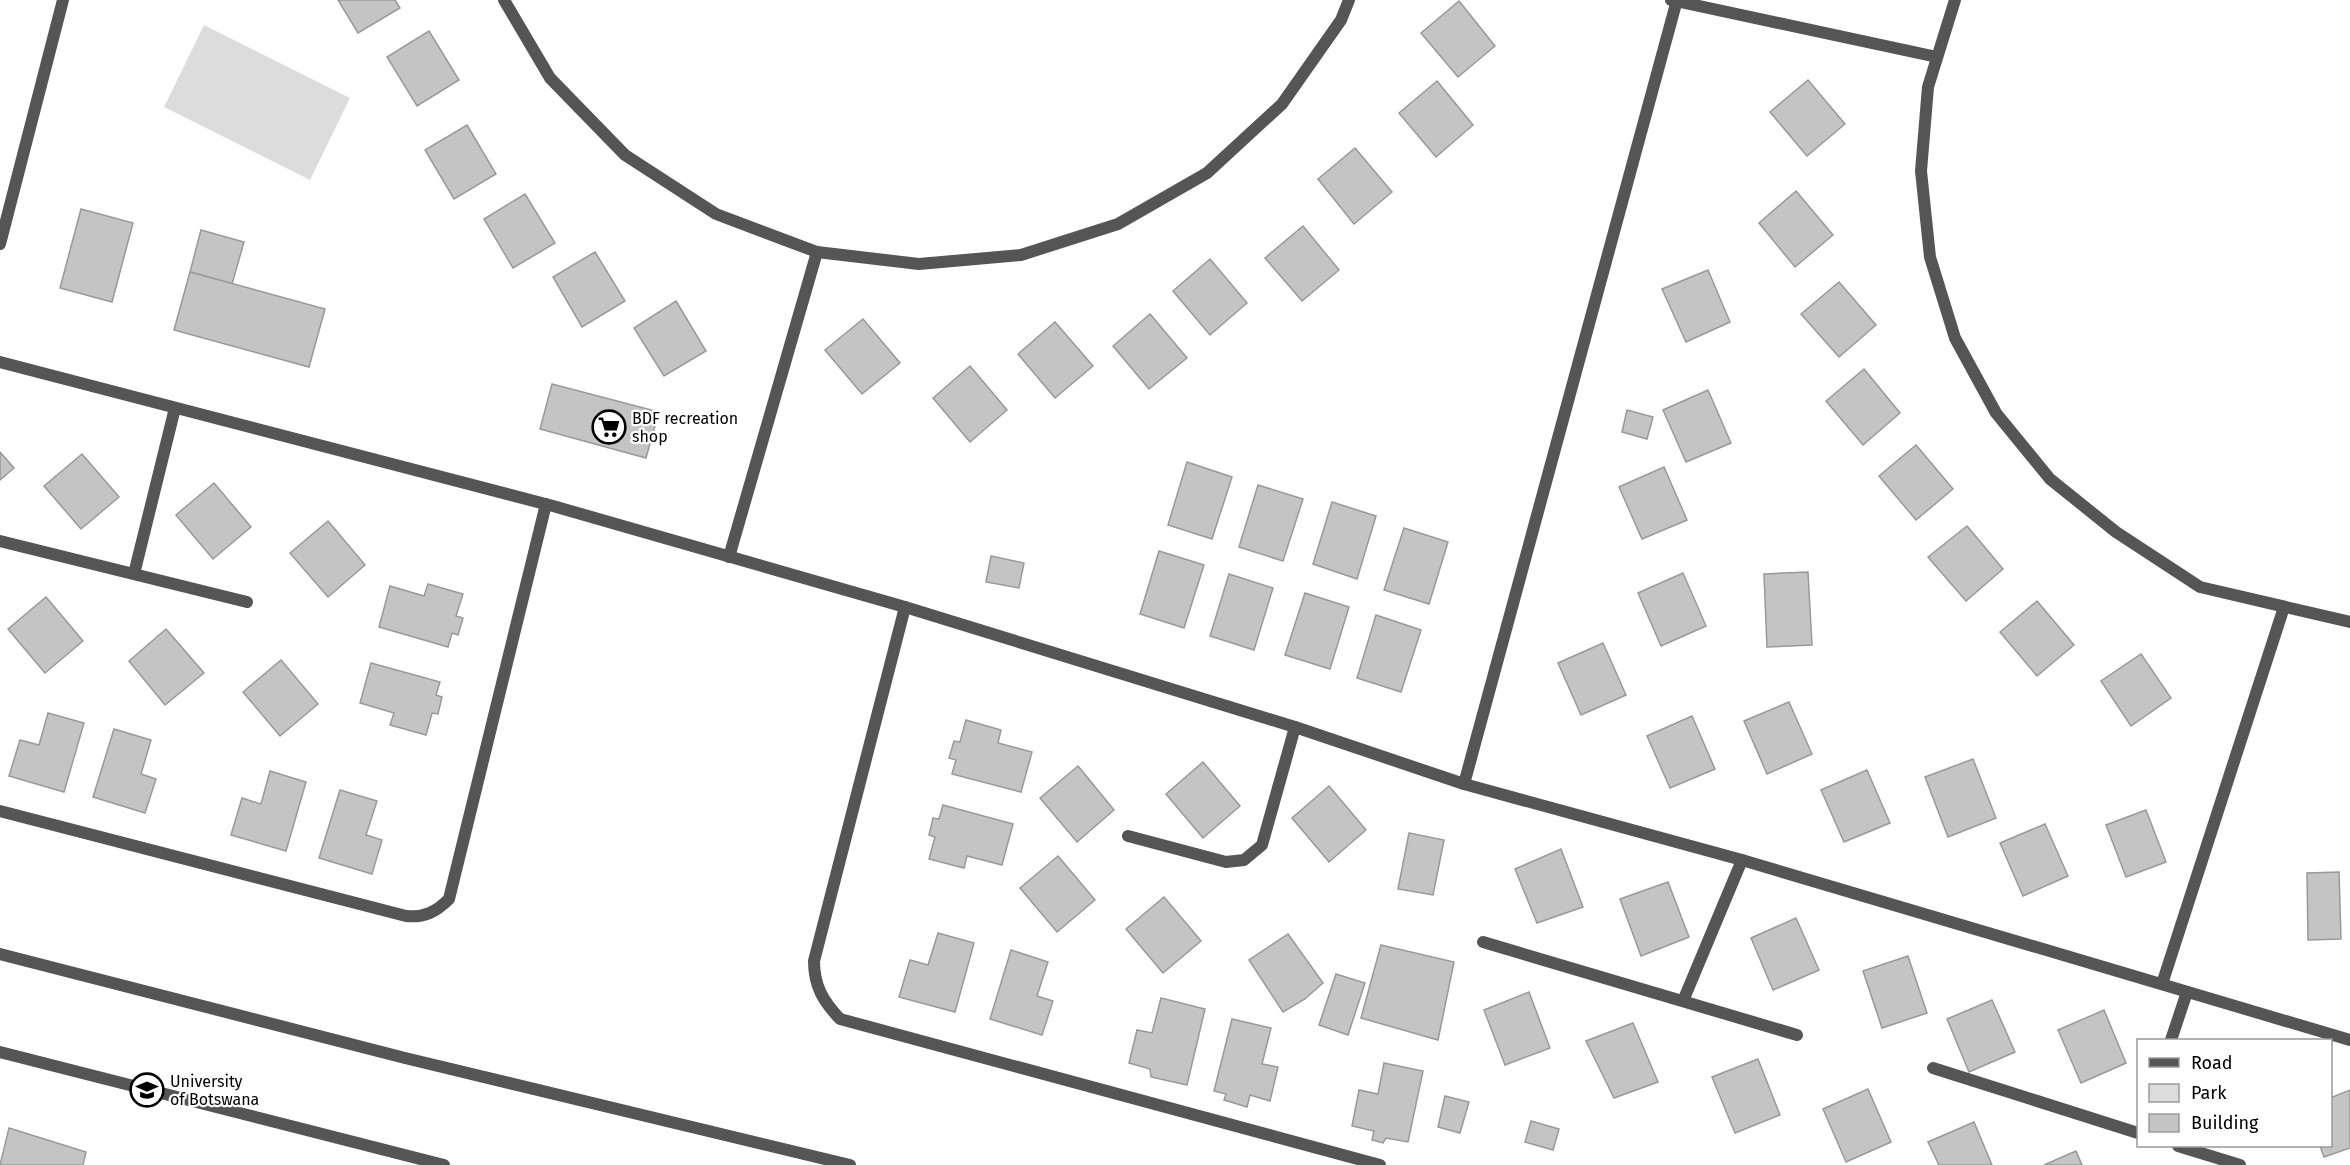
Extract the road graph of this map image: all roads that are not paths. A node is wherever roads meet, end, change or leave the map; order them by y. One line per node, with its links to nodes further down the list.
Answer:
1 (63, 0): 7 (street)
2 (504, 0): 8 (street)
3 (1349, 0): 8 (street)
4 (1675, 0): 6 (street); 20 (street)
5 (1955, 0): 6 (street)
6 (1937, 57): 16 (street)
7 (0, 244)
8 (817, 252): 13 (street)
9 (0, 362): 10 (street)
10 (175, 408): 11 (street); 14 (street)
11 (546, 504): 13 (street); 21 (street)
12 (0, 541): 14 (street)
13 (729, 557): 17 (street)
14 (134, 574): 15 (street)
15 (247, 602)
16 (2284, 607): 18 (street); 26 (street)
17 (905, 608): 19 (street); 38 (street)
18 (2350, 622)
19 (1296, 727): 20 (street); 22 (street)
20 (1464, 784): 23 (street)
21 (0, 811)
22 (1128, 836)
23 (1742, 860): 26 (street); 28 (street)
24 (1483, 942): 28 (street)
25 (0, 954): 37 (street)
26 (2162, 984): 27 (street)
27 (2187, 992): 30 (street); 31 (street)
28 (1683, 1001): 29 (street)
29 (1797, 1035)
30 (2172, 1039)
31 (2350, 1040)
32 (0, 1053): 36 (street)
33 (1933, 1068): 34 (street)
34 (2137, 1132)
35 (2181, 1147): 39 (street)
36 (444, 1165)
37 (850, 1165)
38 (1380, 1165)
39 (2240, 1165)

